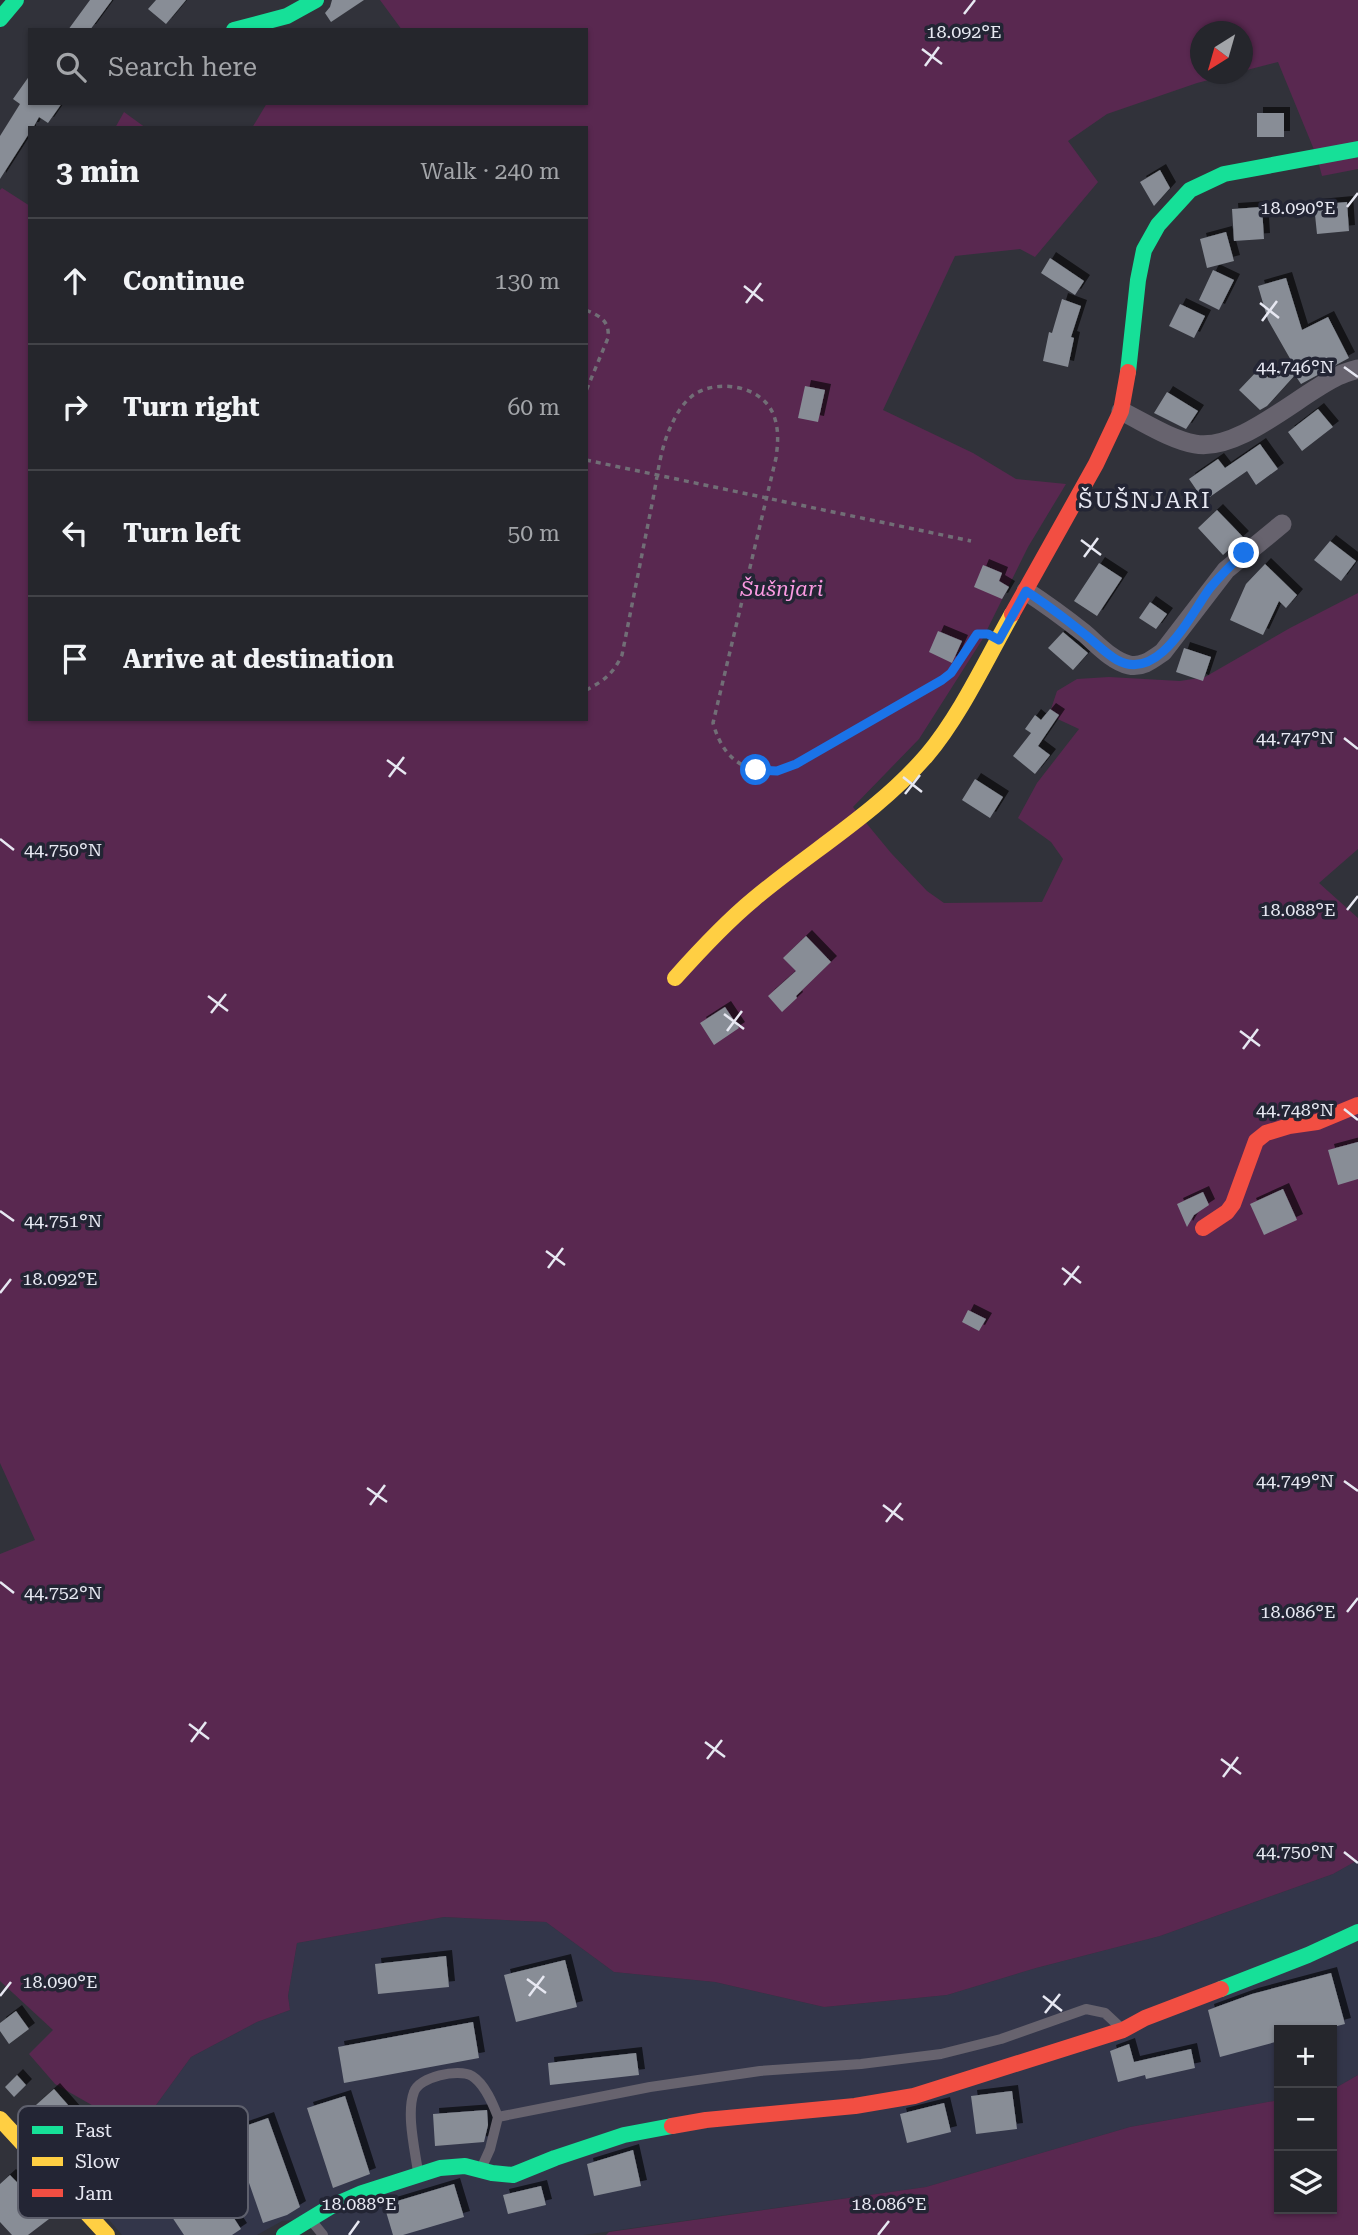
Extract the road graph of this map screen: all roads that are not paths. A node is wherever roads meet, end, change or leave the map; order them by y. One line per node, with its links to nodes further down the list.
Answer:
1 (16, 0): 3 (street)
2 (316, 0): 4 (street)
3 (0, 19)
4 (242, 28)
5 (1358, 149): 7 (street)
6 (1358, 369): 7 (street)
7 (1121, 411): 9 (street)
8 (1282, 524): 9 (street)
9 (1026, 591): 10 (street)
10 (675, 978)
11 (1358, 1105): 12 (street)
12 (1203, 1228)
13 (1358, 1932): 14 (street)
14 (1123, 2030): 15 (lane); 18 (street)
15 (498, 2117): 18 (lane); 19 (lane)
16 (0, 2119): 17 (street)
17 (18, 2139)
18 (481, 2169): 19 (street)
19 (418, 2174): 21 (street)
20 (91, 2218): 22 (street)
21 (310, 2219): 23 (street); 24 (lane)
22 (107, 2235)
23 (284, 2235)
24 (323, 2235)

